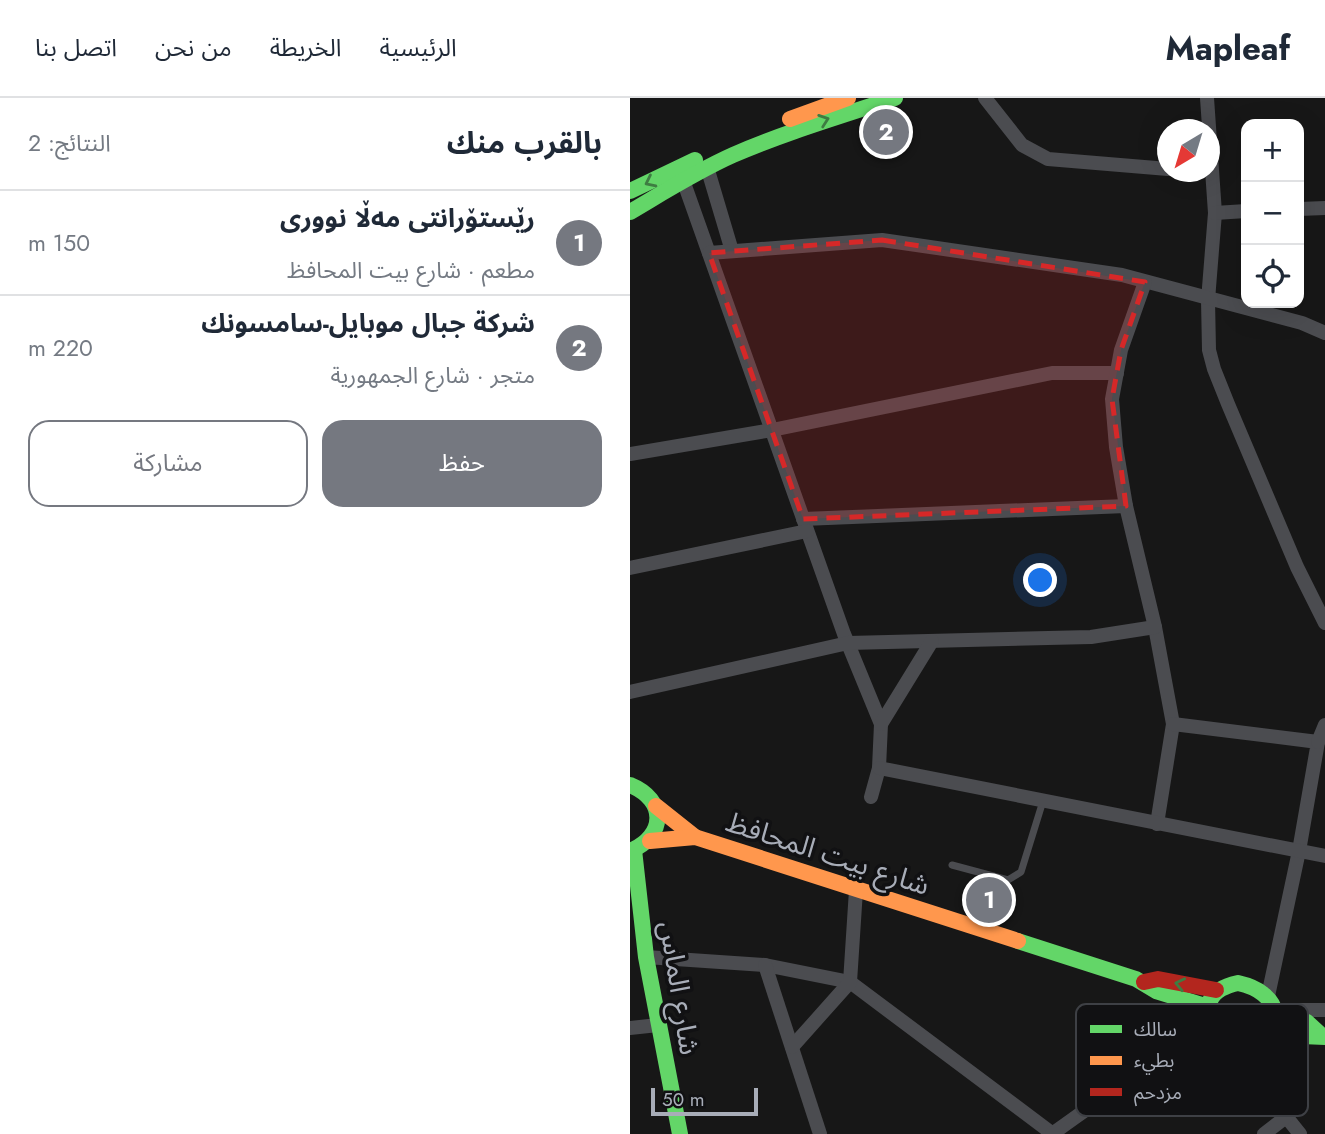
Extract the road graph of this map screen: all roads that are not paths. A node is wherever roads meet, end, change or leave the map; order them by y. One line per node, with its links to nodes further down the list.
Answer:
1 (848, 98): 10 (main road, one-way to 10)
2 (895, 98): 6 (main road, one-way to 2)
3 (985, 98): 7 (street)
4 (1207, 98): 5 (street)
5 (1207, 119)
6 (707, 167): 8 (main road); 16 (street)
7 (1157, 168)
8 (683, 180): 14 (main road); 17 (street)
9 (1209, 182): 15 (street)
10 (630, 191)
11 (1325, 208): 12 (street)
12 (1304, 209)
13 (1241, 211): 15 (street)
14 (630, 212)
15 (1215, 213): 19 (street)
16 (732, 251): 17 (street); 18 (street)
17 (709, 253): 22 (street)
18 (1145, 282): 19 (street); 21 (street)
19 (1208, 300): 20 (street); 27 (street)
20 (1325, 333)
21 (1117, 373): 22 (street); 24 (street)
22 (772, 430): 23 (street); 25 (street)
23 (630, 454)
24 (1126, 506): 25 (street); 28 (street)
25 (805, 525): 26 (street); 30 (street)
26 (630, 568)
27 (1325, 623)
28 (1155, 627): 29 (street); 33 (street)
29 (932, 641): 30 (street); 32 (street)
30 (848, 643): 31 (street); 32 (street)
31 (630, 692)
32 (881, 724): 36 (street)
33 (1174, 724): 35 (street); 41 (street)
34 (1325, 725): 35 (street)
35 (1318, 742): 45 (street)
36 (879, 768): 38 (street); 39 (street)
37 (630, 785): 40 (main road, شارع بيت المحافظ)
38 (871, 797)
39 (1042, 801): 41 (street); 47 (lane)
40 (656, 806): 42 (main road, شارع بيت المحافظ); 43 (main road)
41 (1157, 824): 45 (street)
42 (695, 837): 43 (main road, شارع بيت المحافظ); 48 (main road, شارع بيت المحافظ)
43 (650, 841): 44 (main road)
44 (632, 851): 49 (main road, شارع الماس)
45 (1299, 852): 46 (street); 57 (street)
46 (1325, 856)
47 (952, 865)
48 (856, 890): 51 (street); 52 (main road, شارع بيت المحافظ)
49 (646, 957): 50 (street); 58 (main road, شارع الماس)
50 (765, 965): 51 (street); 60 (street)
51 (850, 982): 60 (street); 65 (street)
52 (1144, 982): 53 (main road, شارع بيت المحافظ, one-way to 52); 54 (main road, شارع بيت المحافظ)
53 (1216, 990): 55 (main road); 56 (main road, شارع بيت المحافظ)
54 (1198, 1004)
55 (1209, 1004)
56 (1268, 1004)
57 (1274, 1004)
58 (658, 1025): 59 (street); 63 (main road, شارع الماس)
59 (630, 1028)
60 (792, 1047): 64 (street)
61 (1078, 1116): 65 (street)
62 (1286, 1117): 66 (street); 67 (street)
63 (680, 1134)
64 (820, 1134)
65 (1053, 1134)
66 (1264, 1134)
67 (1300, 1134)

